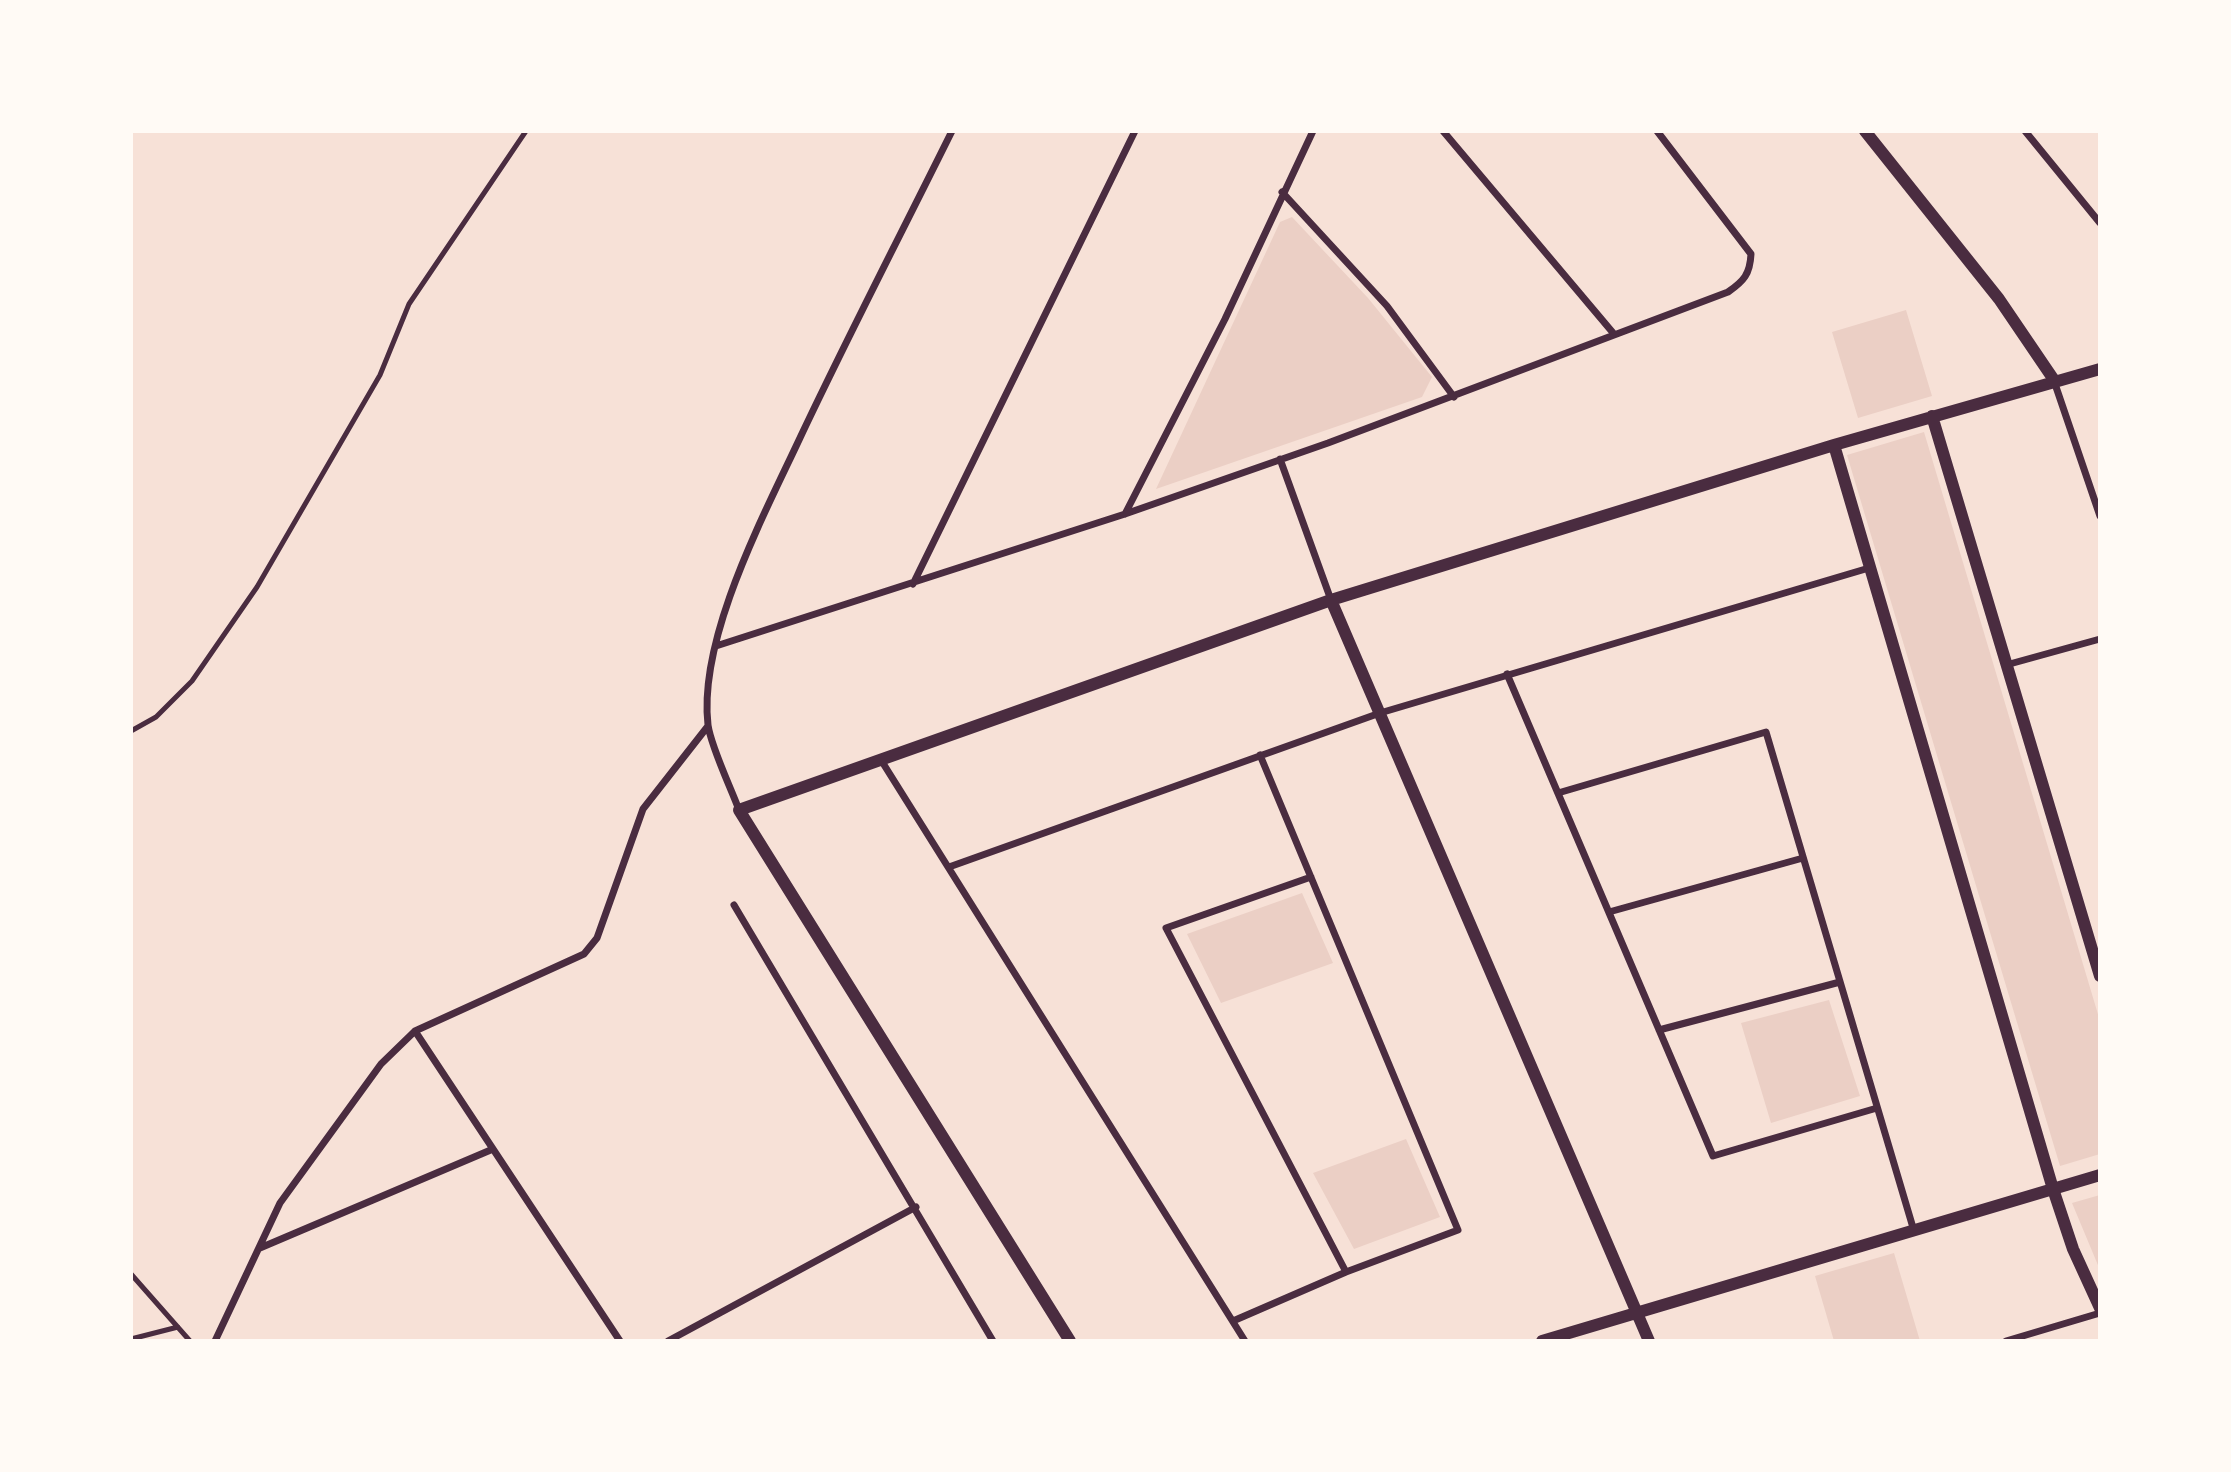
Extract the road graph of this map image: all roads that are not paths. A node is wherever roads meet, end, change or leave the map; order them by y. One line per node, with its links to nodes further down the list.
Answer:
1 (526, 131): 30 (lane)
2 (952, 131): 25 (street)
3 (1135, 131): 22 (street)
4 (1313, 131): 9 (street)
5 (1443, 131): 11 (street)
6 (1657, 131): 11 (street)
7 (1865, 131): 13 (street)
8 (2025, 131): 10 (street)
9 (1282, 192): 14 (street); 19 (street)
10 (2100, 223)
11 (1614, 334): 14 (street)
12 (2100, 369): 13 (street)
13 (2054, 380): 15 (street); 18 (street)
14 (1454, 397): 17 (street)
15 (1932, 416): 16 (street); 26 (street)
16 (1834, 445): 21 (street); 23 (street)
17 (1280, 459): 19 (street); 23 (street)
18 (2098, 505): 20 (street)
19 (1125, 514): 22 (street)
20 (2100, 516)
21 (1869, 568): 27 (street); 47 (street)
22 (913, 583): 25 (street)
23 (1331, 600): 28 (street); 32 (street)
24 (2100, 639): 26 (street)
25 (716, 646): 29 (street)
26 (2006, 665): 40 (street)
27 (1507, 674): 28 (street); 33 (street)
28 (1380, 713): 31 (street); 54 (street)
29 (708, 726): 34 (street); 43 (street)
30 (131, 732)
31 (1261, 755): 36 (street); 37 (street)
32 (881, 760): 34 (street); 36 (street)
33 (1558, 793): 35 (street); 39 (street)
34 (740, 810): 64 (street)
35 (1803, 858): 39 (street); 41 (street)
36 (949, 867): 56 (street)
37 (1311, 877): 51 (street); 51 (street)
38 (734, 905): 48 (street)
39 (1609, 912): 42 (street)
40 (2100, 976)
41 (1840, 982): 42 (street); 44 (street)
42 (1659, 1030): 44 (street)
43 (415, 1031): 45 (street); 50 (street)
44 (1877, 1108): 49 (street)
45 (493, 1149): 50 (street); 61 (street)
46 (2100, 1175): 47 (street)
47 (2053, 1189): 49 (street); 53 (street)
48 (916, 1207): 62 (street); 63 (street)
49 (1914, 1231): 54 (street)
50 (260, 1248): 60 (street)
51 (1346, 1272): 56 (street)
52 (131, 1274): 57 (lane)
53 (2100, 1308)
54 (1638, 1313): 66 (street); 67 (street)
55 (2100, 1313): 68 (street)
56 (1233, 1321): 65 (street)
57 (178, 1327): 58 (lane); 59 (lane)
58 (131, 1339)
59 (190, 1341)
60 (215, 1341)
61 (620, 1341)
62 (668, 1341)
63 (993, 1341)
64 (1070, 1341)
65 (1245, 1341)
66 (1542, 1341)
67 (1650, 1341)
68 (2006, 1341)

